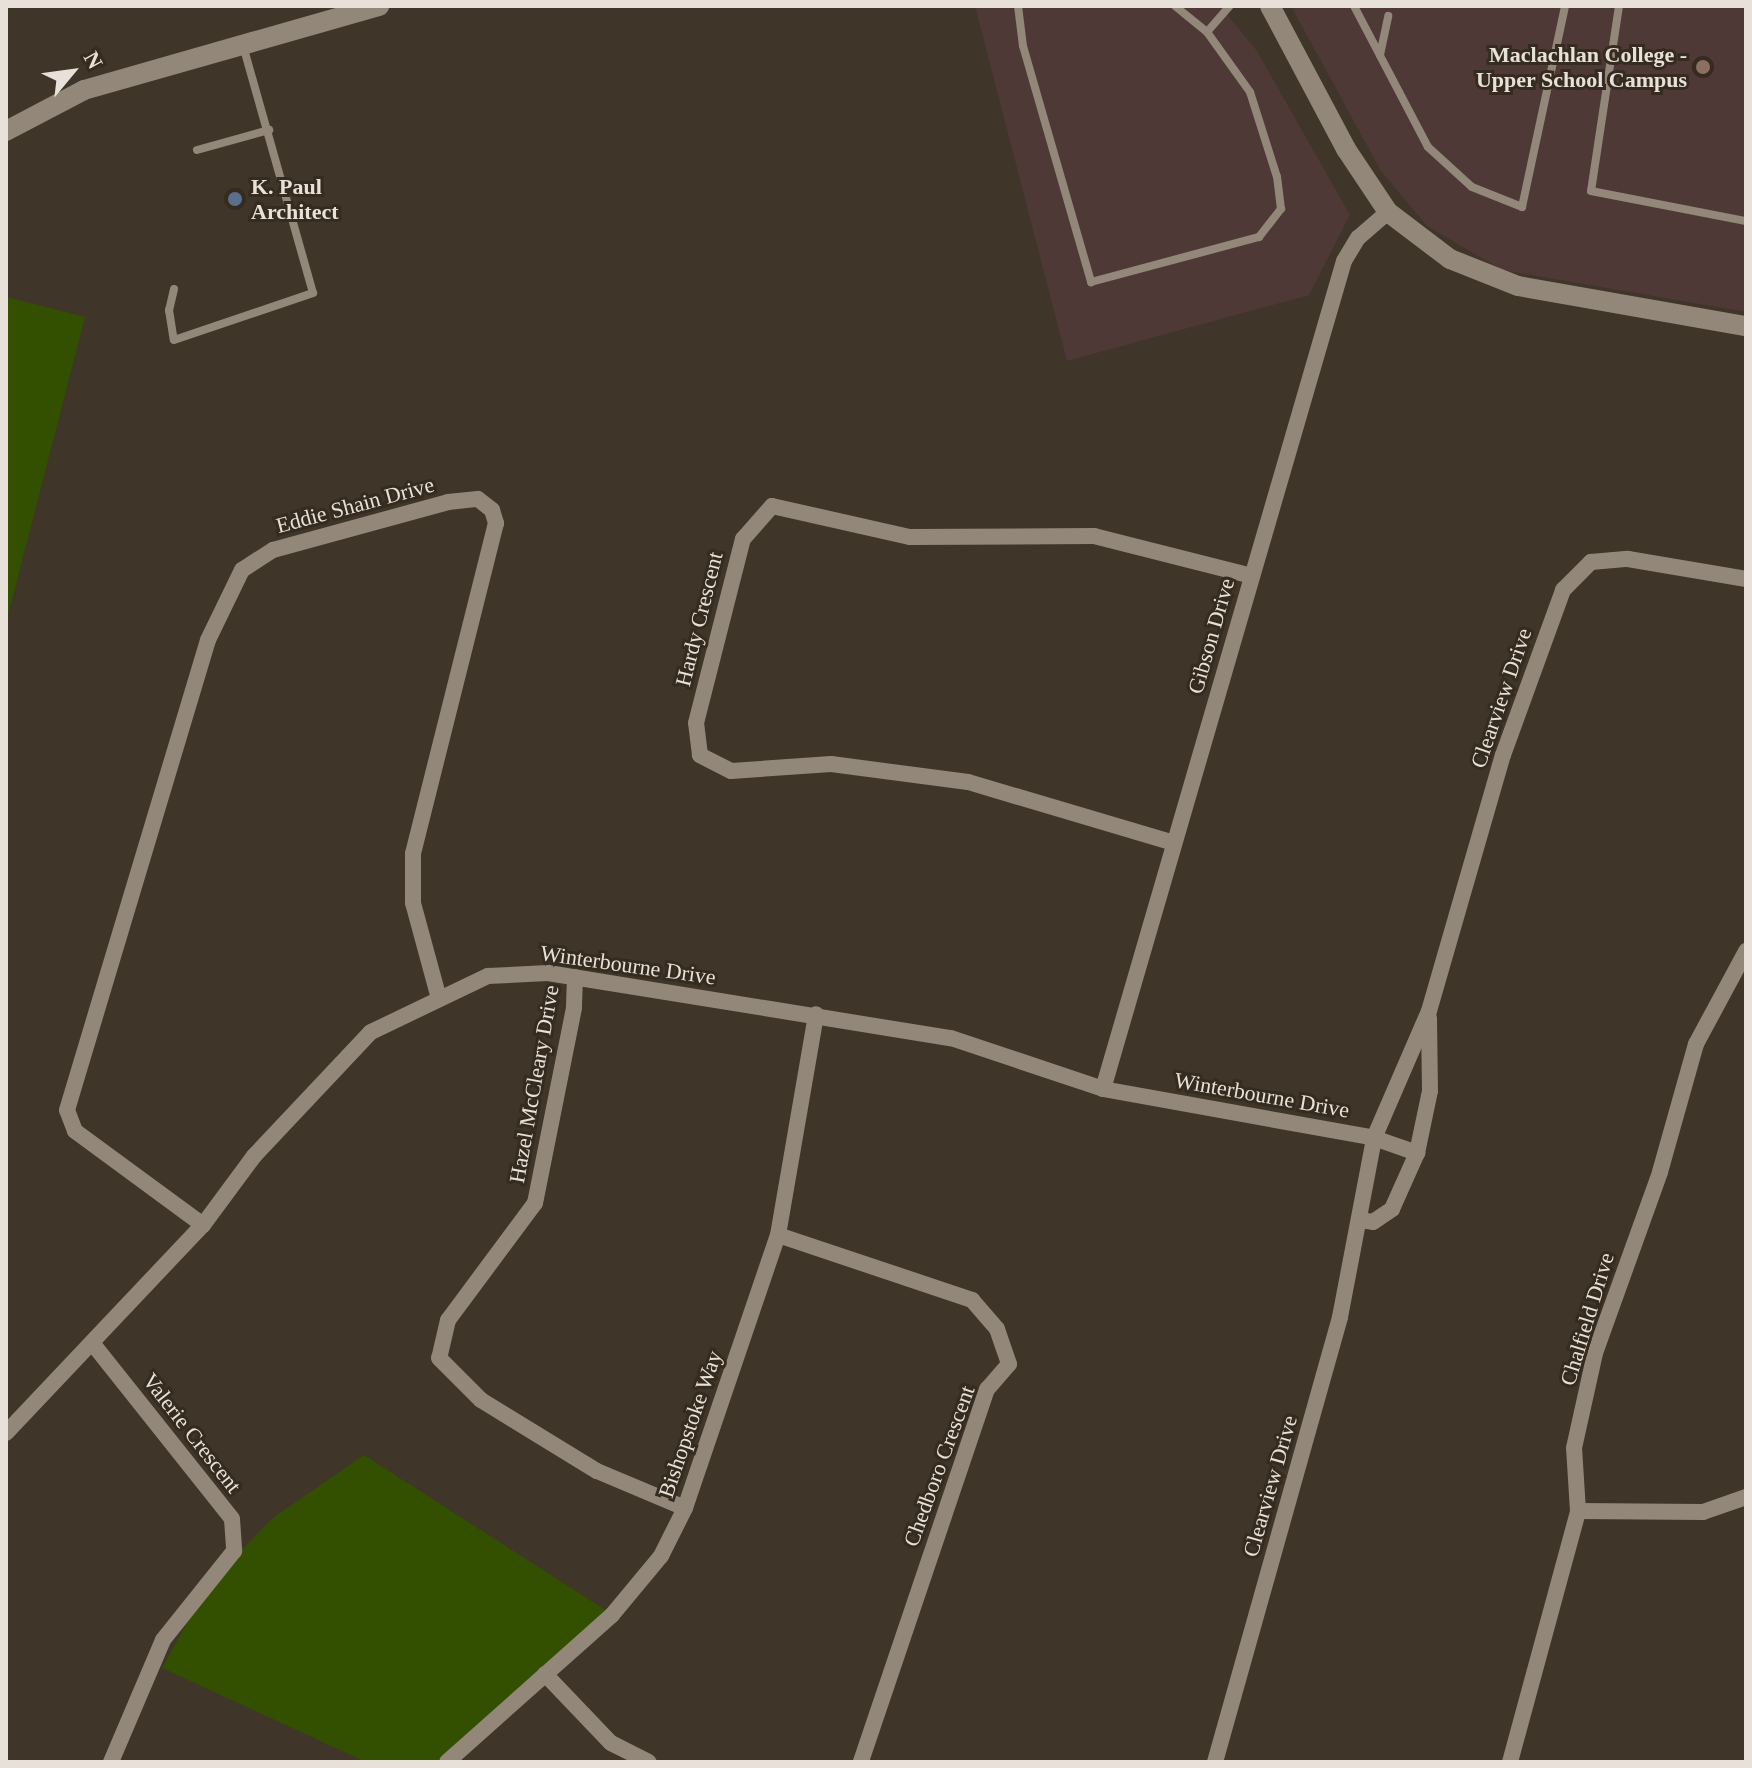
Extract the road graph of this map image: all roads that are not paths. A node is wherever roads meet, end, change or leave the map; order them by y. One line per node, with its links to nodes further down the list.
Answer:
1 (379, 6): 11 (street)
2 (1018, 6): 10 (lane)
3 (1175, 6): 10 (lane)
4 (1230, 6): 10 (lane)
5 (1270, 6): 16 (street)
6 (1354, 6): 12 (lane)
7 (1565, 6): 12 (lane)
8 (1619, 6): 17 (lane)
9 (1388, 16): 12 (lane)
10 (1207, 32)
11 (241, 41): 13 (lane); 14 (street)
12 (1380, 56)
13 (269, 130): 15 (lane); 18 (lane)
14 (6, 131)
15 (197, 150)
16 (1388, 212): 19 (street); 20 (street, Gibson Drive)
17 (1746, 221)
18 (174, 289)
19 (1746, 326)
20 (1252, 576): 22 (street, Gibson Drive); 22 (street, Hardy Crescent)
21 (1746, 579): 26 (street, Clearview Drive)
22 (1174, 843): 28 (street, Gibson Drive)
23 (1746, 951): 38 (street, Chalfield Drive)
24 (575, 977): 25 (street, Winterbourne Drive); 27 (street, Winterbourne Drive); 37 (street, Hazel McCleary Drive)
25 (438, 995): 32 (street, Winterbourne Drive); 32 (street, Eddie Shain Drive)
26 (1429, 1011): 29 (street, Clearview Drive); 30 (street, Clearview Drive)
27 (816, 1014): 28 (street, Winterbourne Drive); 33 (street, Bishopstoke Way)
28 (1103, 1089): 29 (street, Winterbourne Drive)
29 (1374, 1138): 30 (street, Winterbourne Drive); 31 (street, Clearview Drive)
30 (1417, 1153): 31 (street, Clearview Drive)
31 (1359, 1220): 44 (street, Clearview Drive)
32 (203, 1225): 34 (street, Winterbourne Drive)
33 (778, 1235): 37 (street, Bishopstoke Way); 43 (street, Chedboro Crescent)
34 (93, 1344): 35 (street, Winterbourne Drive); 40 (street, Valerie Crescent)
35 (6, 1433)
36 (1746, 1497): 38 (street)
37 (685, 1508): 39 (street, Bishopstoke Way)
38 (1578, 1511): 45 (street, Chalfield Drive)
39 (545, 1674): 41 (street, Bishopstoke Way); 42 (street)
40 (111, 1762)
41 (447, 1762)
42 (649, 1762)
43 (861, 1762)
44 (1215, 1762)
45 (1510, 1762)

